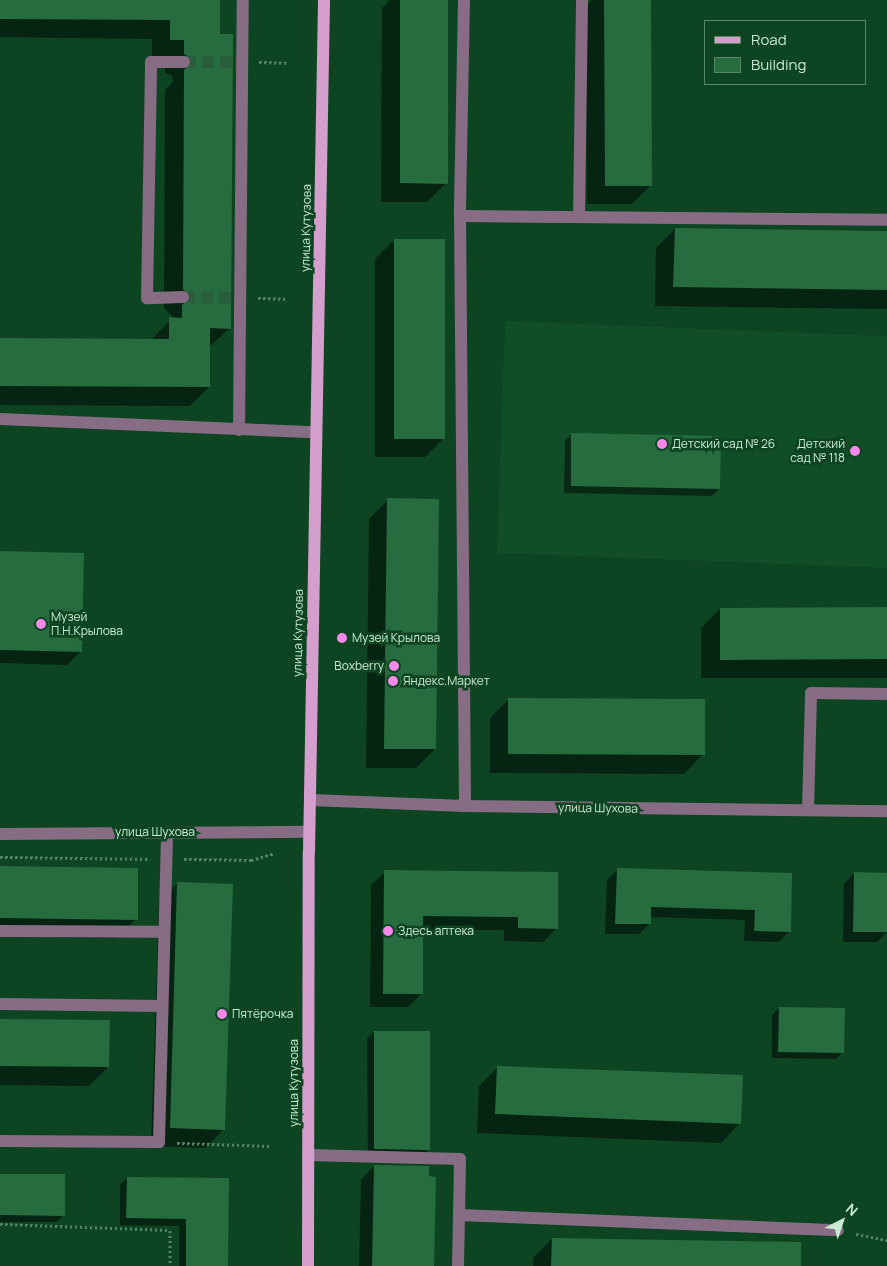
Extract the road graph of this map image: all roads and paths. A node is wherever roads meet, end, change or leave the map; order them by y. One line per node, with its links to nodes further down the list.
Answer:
1 (243, 0): 6 (street)
2 (324, 0): 16 (main road, улица Кутузова)
3 (464, 0): 8 (street)
4 (582, 0): 9 (street)
5 (184, 62): 11 (street)
6 (238, 62): 7 (path); 12 (street)
7 (289, 63)
8 (460, 216): 9 (street); 19 (street)
9 (579, 217): 10 (street)
10 (887, 220)
11 (182, 297)
12 (236, 298): 13 (path); 15 (street)
13 (285, 299)
14 (0, 419): 15 (street)
15 (239, 430): 16 (street)
16 (315, 432): 18 (main road, улица Кутузова)
17 (887, 694): 20 (street)
18 (310, 800): 19 (street, улица Шухова); 23 (main road, улица Кутузова)
19 (465, 806): 20 (street, улица Шухова)
20 (808, 810): 21 (street, улица Шухова)
21 (887, 811)
22 (167, 832): 23 (street, улица Шухова); 24 (street, улица Шухова); 27 (street)
23 (309, 832): 35 (main road, улица Кутузова)
24 (0, 834)
25 (275, 853): 27 (path)
26 (0, 857): 27 (path)
27 (166, 859): 29 (street)
28 (0, 931): 29 (street)
29 (164, 932): 31 (street)
30 (0, 1004): 31 (street)
31 (162, 1006): 33 (street)
32 (0, 1141): 33 (street)
33 (159, 1142): 34 (path)
34 (270, 1146)
35 (308, 1155): 36 (street); 41 (main road, улица Кутузова)
36 (459, 1214): 38 (street); 42 (street)
37 (0, 1224): 40 (path)
38 (838, 1230): 39 (path)
39 (887, 1240)
40 (170, 1266)
41 (308, 1266)
42 (458, 1266)

